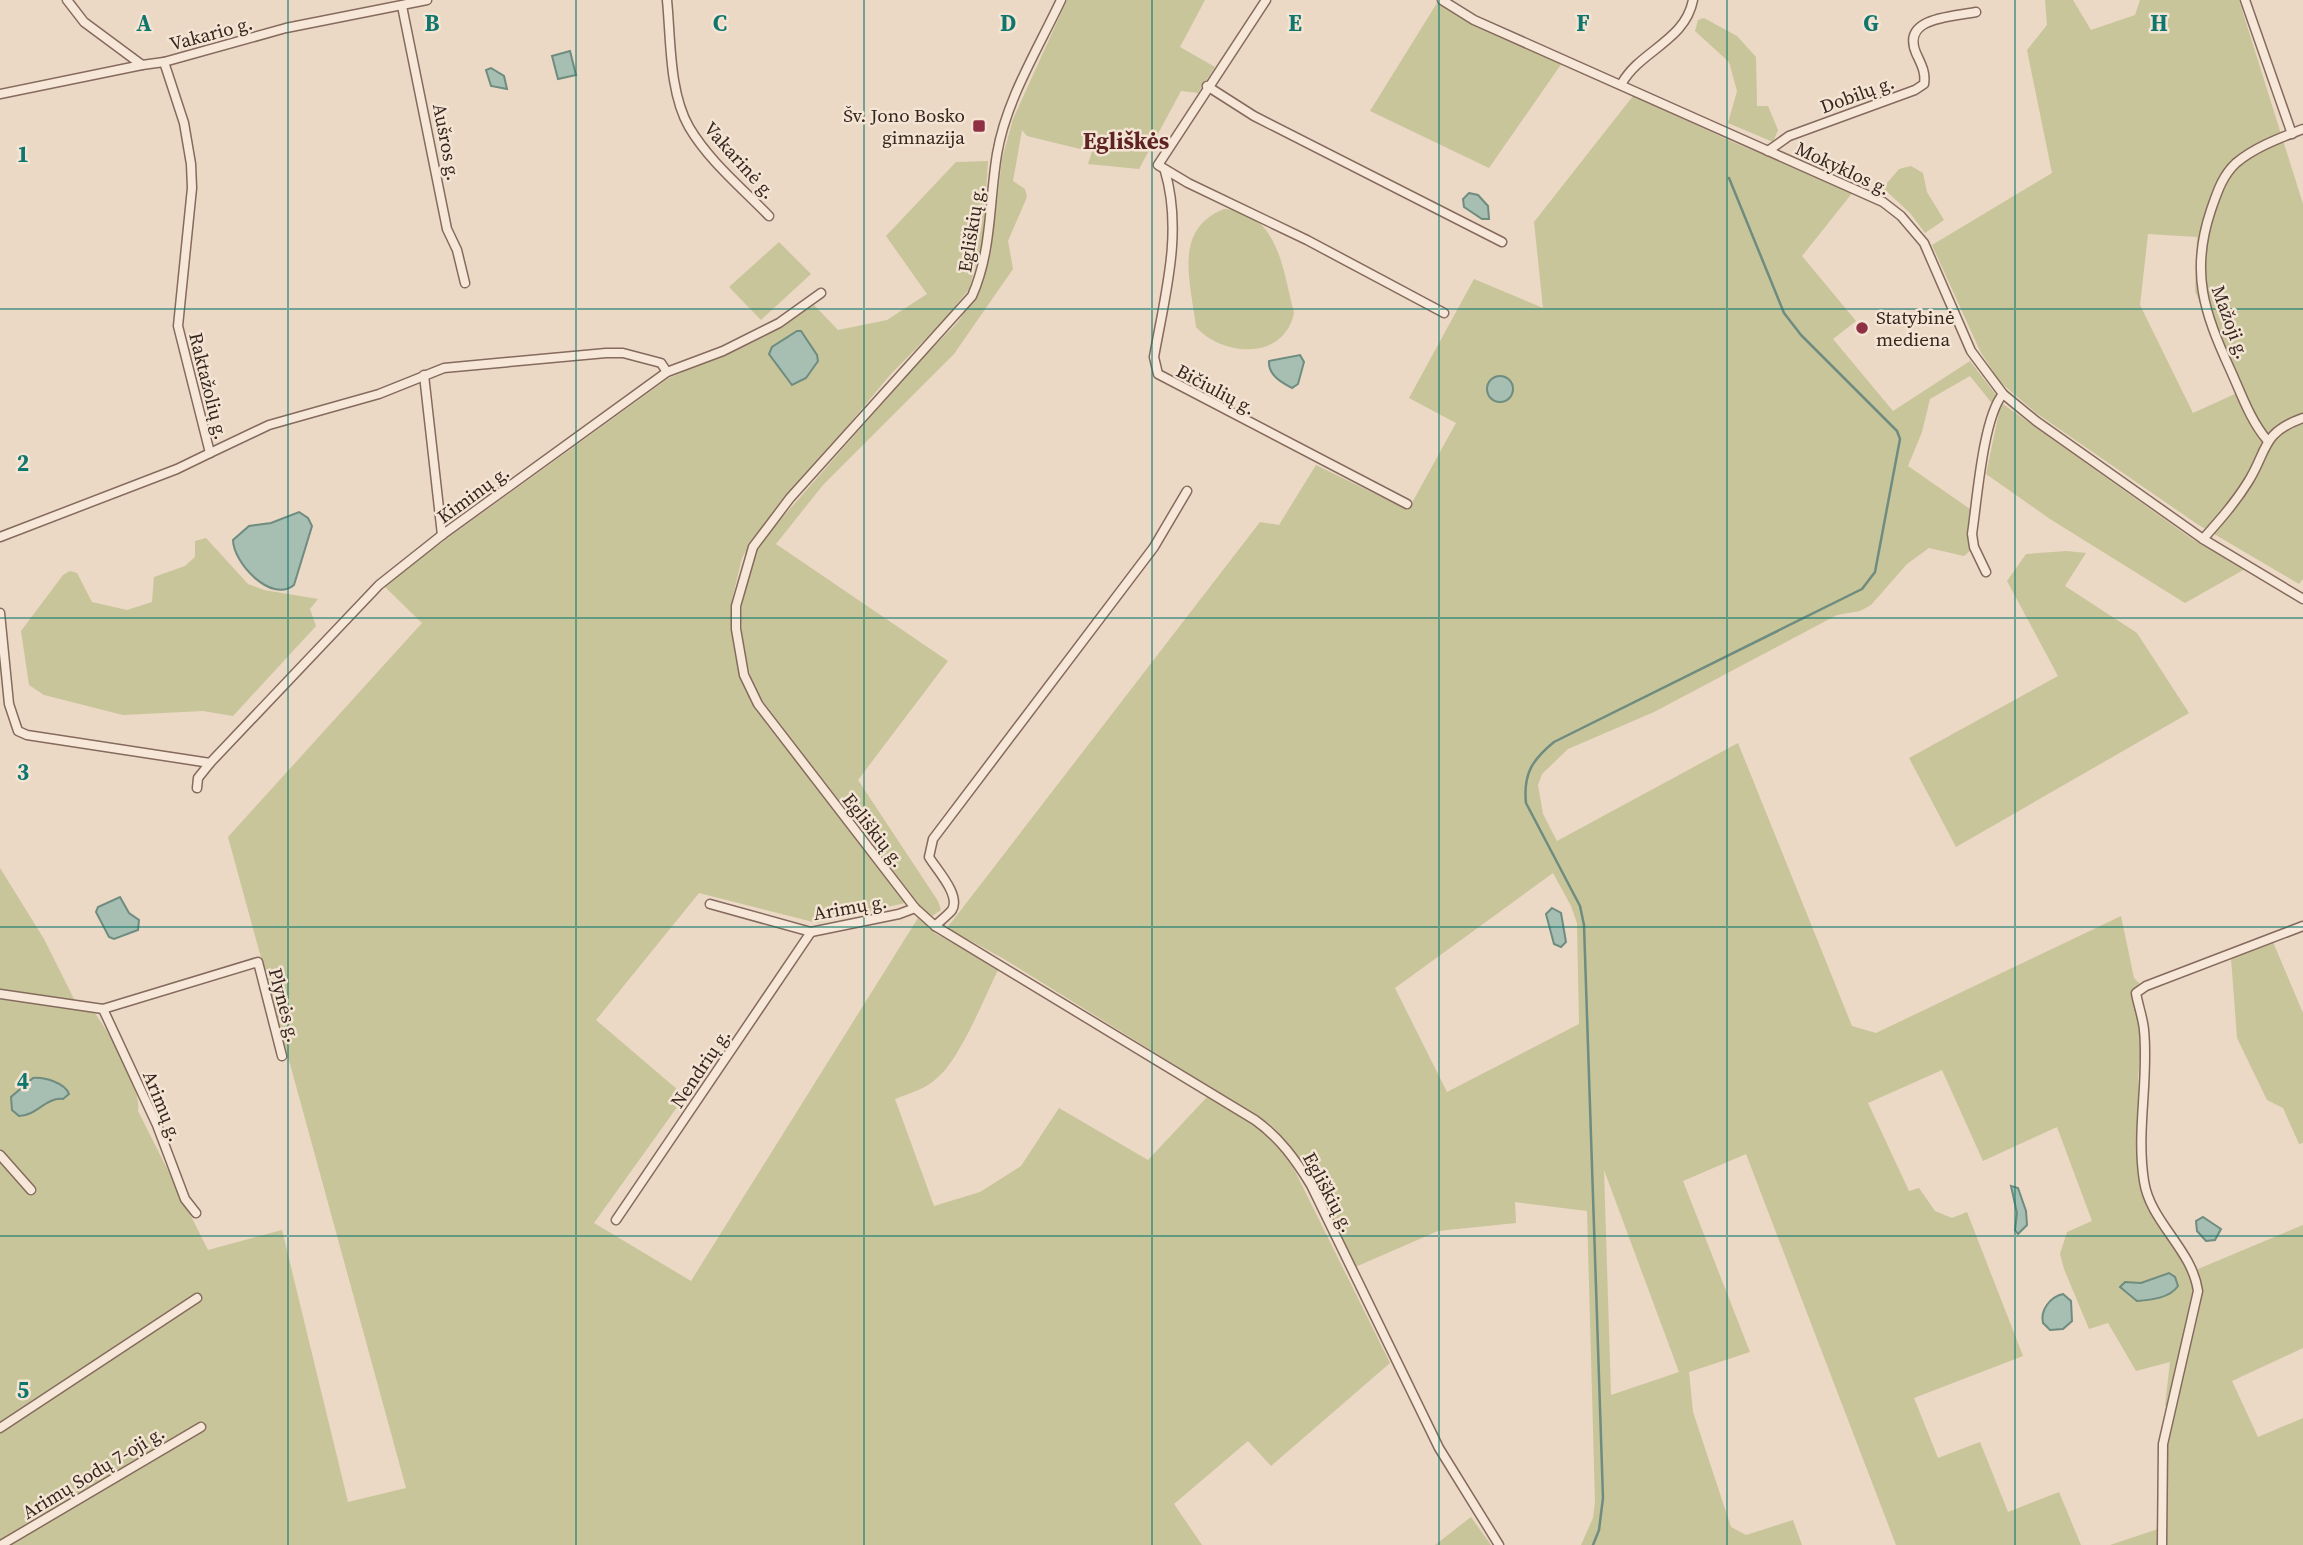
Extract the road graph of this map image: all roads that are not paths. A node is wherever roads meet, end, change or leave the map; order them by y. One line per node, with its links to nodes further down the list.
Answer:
1 (67, 0): 12 (street)
2 (427, 0): 9 (street, Vakario g.)
3 (667, 0): 20 (street, Vakarinė g.)
4 (1061, 0): 42 (street, Egliškių g.)
5 (1266, 0): 14 (street)
6 (1442, 0): 13 (street, Mokyklos g.)
7 (1693, 0): 13 (street)
8 (2245, 0): 17 (street)
9 (402, 6): 11 (street, Vakario g.); 22 (street, Aušros g.)
10 (1976, 12): 18 (street, Dobilų g.)
11 (164, 62): 12 (street, Vakario g.); 30 (street, Raktažolių g.)
12 (142, 65): 15 (street, Vakario g.)
13 (1622, 83): 18 (street, Mokyklos g.)
14 (1207, 86): 19 (street); 21 (street)
15 (0, 94)
16 (2303, 129): 17 (street, Mažoji g.)
17 (2292, 134): 29 (street, Mažoji g.)
18 (1768, 151): 27 (street, Mokyklos g.)
19 (1162, 168): 24 (street); 32 (street, Bičiulių g.)
20 (769, 216)
21 (1502, 242)
22 (465, 283)
23 (821, 293): 25 (street, Kiminų g.)
24 (1444, 313)
25 (667, 372): 26 (street); 33 (street, Kiminų g.)
26 (424, 376): 30 (street); 33 (street)
27 (2003, 394): 35 (street, Mokyklos g.); 36 (street)
28 (2303, 418): 29 (street)
29 (2267, 440): 35 (street)
30 (210, 453): 34 (street, Raktažolių g.)
31 (1187, 491): 43 (street)
32 (1407, 504)
33 (443, 535): 39 (street, Kiminų g.)
34 (0, 537)
35 (2203, 540): 37 (street, Mokyklos g.)
36 (1986, 572)
37 (2303, 598)
38 (0, 614): 39 (street)
39 (210, 763): 40 (street, Kiminų g.)
40 (197, 788)
41 (710, 904): 45 (street, Arimų g.)
42 (915, 908): 43 (street, Egliškių g.); 45 (street, Arimų g.)
43 (935, 926): 57 (street, Egliškių g.)
44 (2303, 926): 58 (street)
45 (811, 932): 52 (street, Nendrių g.)
46 (0, 993): 47 (street)
47 (103, 1009): 48 (street, Plynės g.); 51 (street, Arimų g.)
48 (282, 1056)
49 (0, 1155): 50 (street)
50 (31, 1190)
51 (196, 1213)
52 (616, 1220)
53 (197, 1298): 55 (street)
54 (201, 1427): 56 (street, Arimų Sodų 7-oji g.)
55 (0, 1428)
56 (1, 1545)
57 (1499, 1545)
58 (2162, 1545)

